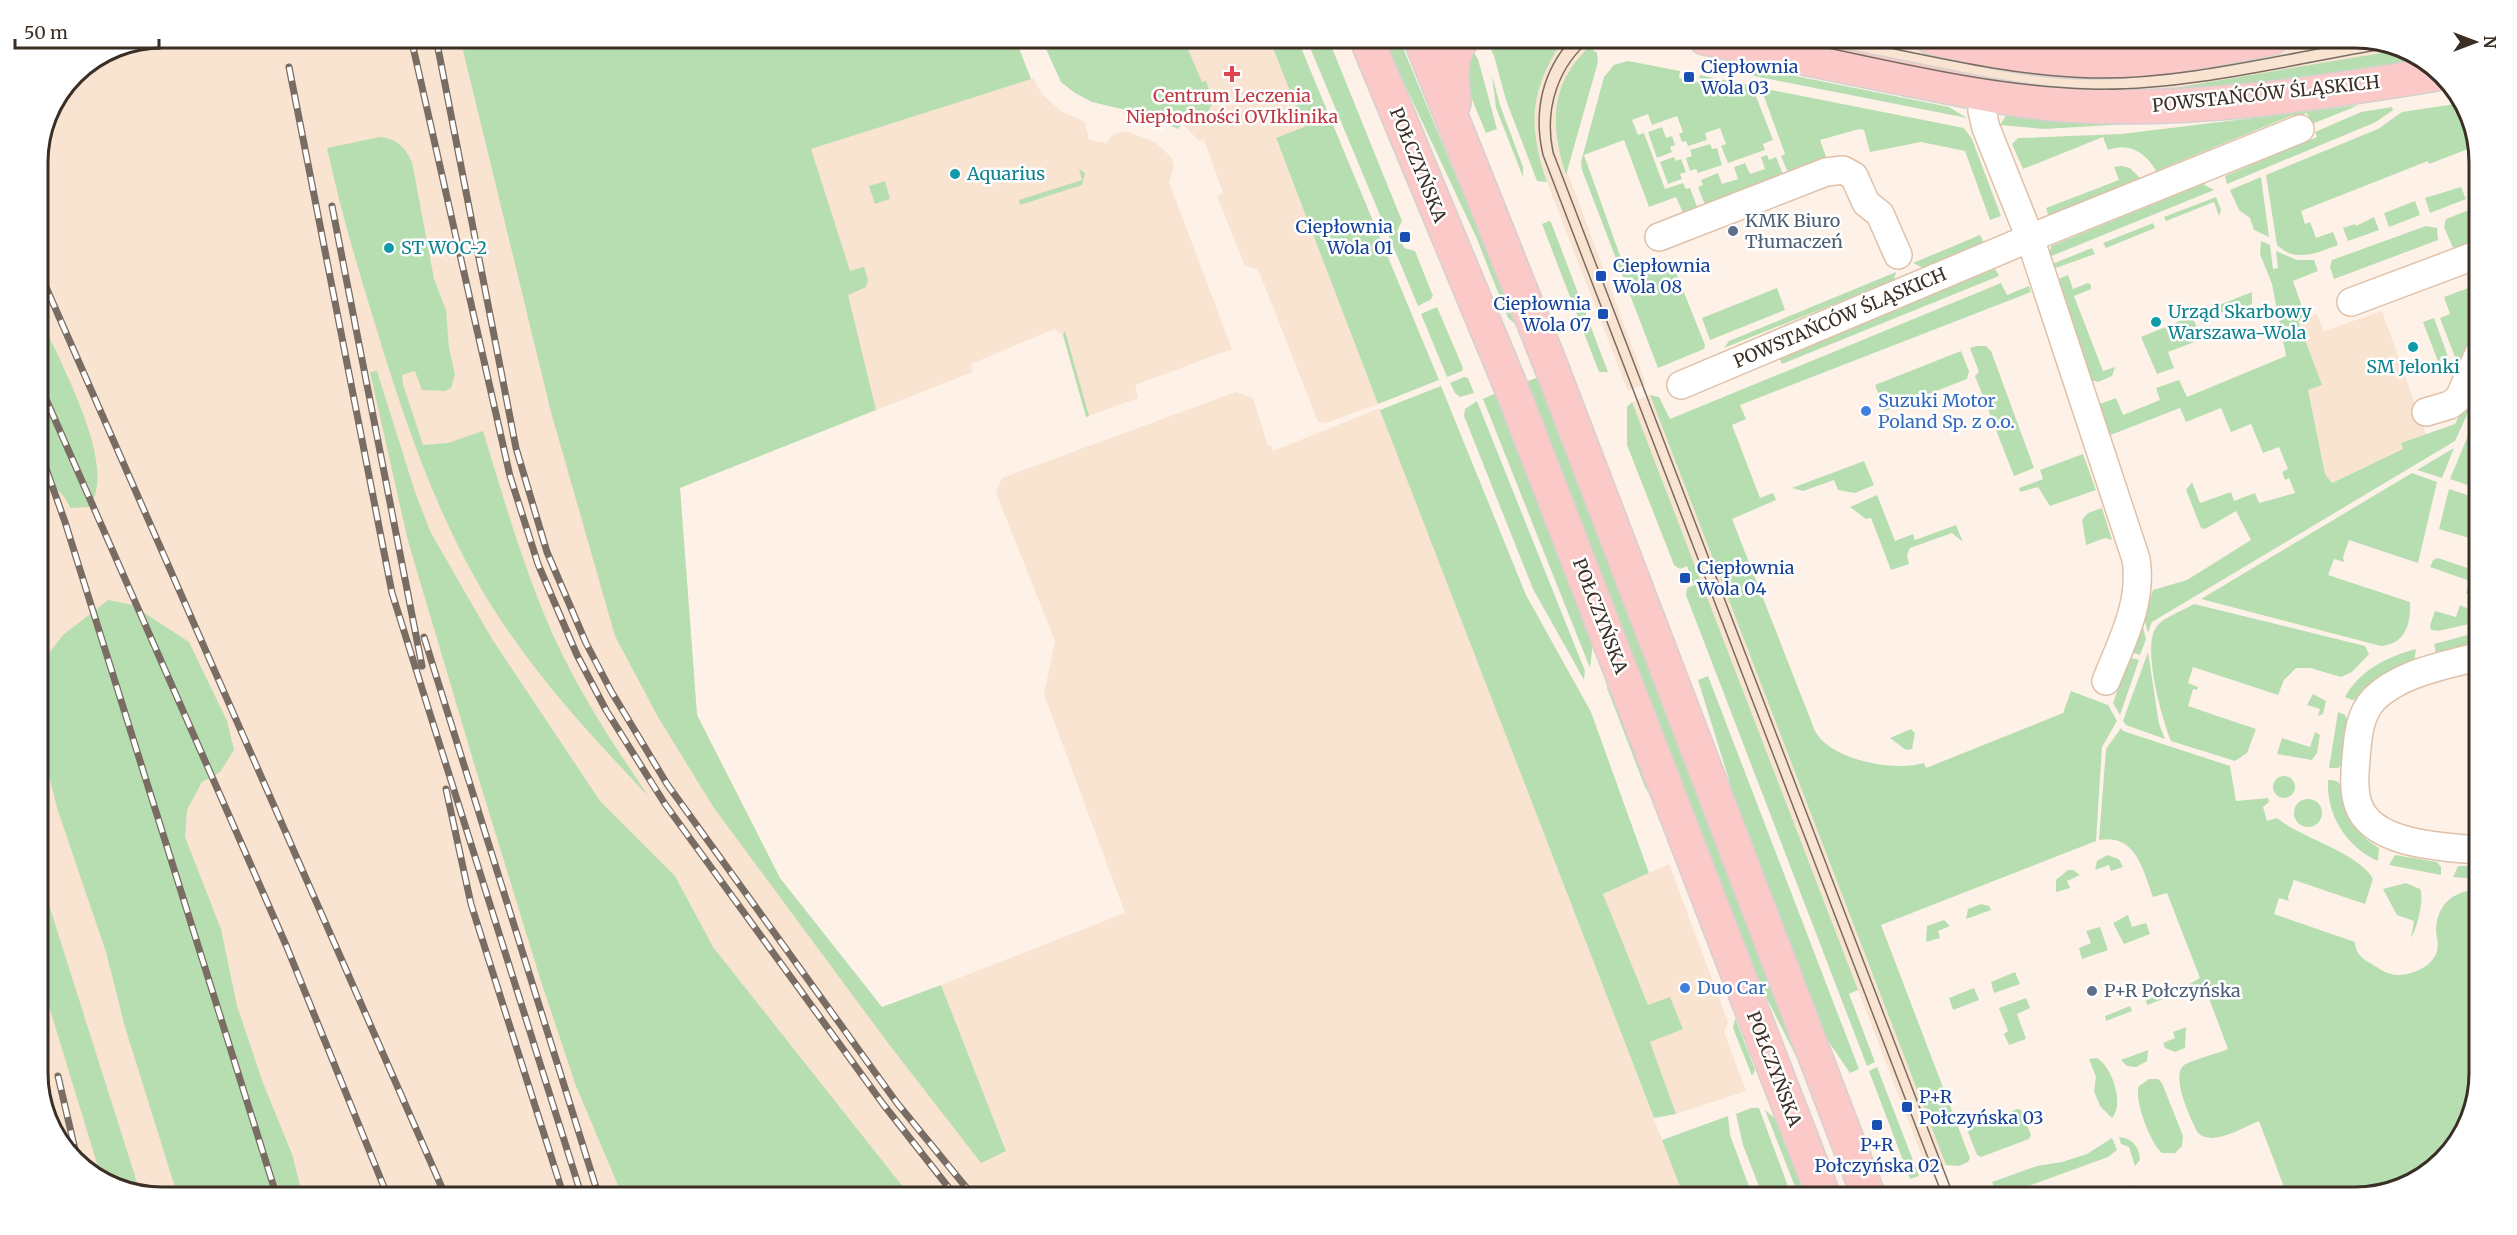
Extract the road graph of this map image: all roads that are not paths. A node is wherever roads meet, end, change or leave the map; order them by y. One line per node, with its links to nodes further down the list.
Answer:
1 (1370, 48): 17 (main road, POŁCZYŃSKA)
2 (1424, 48): 9 (main road)
3 (1457, 48): 9 (main road)
4 (1756, 48): 8 (main road, POWSTAŃCÓW ŚLĄSKICH)
5 (1977, 48): 6 (main road)
6 (2204, 48)
7 (2429, 75): 8 (main road, POWSTAŃCÓW ŚLĄSKICH)
8 (1984, 94): 12 (street)
9 (1455, 123): 16 (main road)
10 (2300, 129): 12 (street, POWSTAŃCÓW ŚLĄSKICH)
11 (1659, 237): 13 (street)
12 (2030, 238): 19 (street, POWSTAŃCÓW ŚLĄSKICH); 22 (street)
13 (1898, 255)
14 (2469, 258): 15 (street)
15 (2350, 302)
16 (1532, 317): 17 (main road); 25 (main road)
17 (1487, 333): 24 (main road, POŁCZYŃSKA)
18 (2469, 376): 20 (street)
19 (1682, 385)
20 (2426, 412)
21 (2469, 659): 23 (street)
22 (2106, 681)
23 (2469, 848)
24 (1820, 1187)
25 (1865, 1187)

